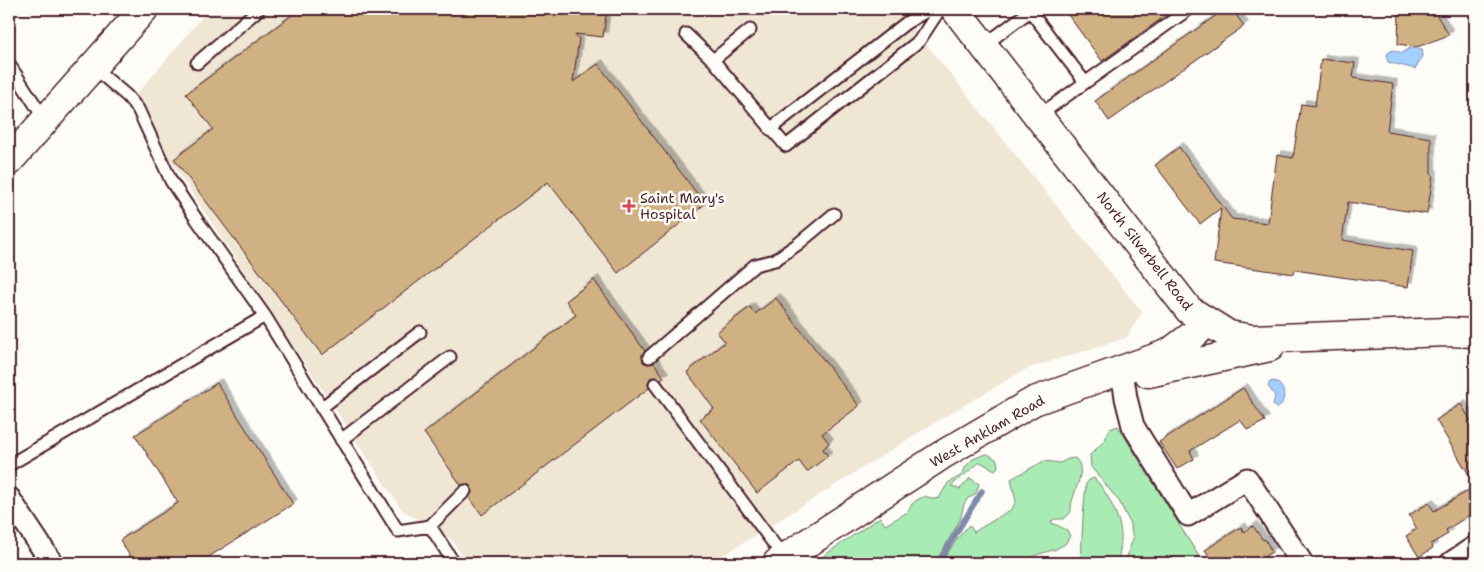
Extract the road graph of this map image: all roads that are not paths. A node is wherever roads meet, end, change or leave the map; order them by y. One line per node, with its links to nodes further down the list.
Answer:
1 (259, 9): 10 (lane)
2 (930, 9): 16 (lane)
3 (1189, 9): 13 (lane)
4 (955, 10): 8 (main road, North Silverbell Road); 16 (lane)
5 (138, 11): 12 (main road)
6 (750, 30): 9 (lane)
7 (686, 34): 9 (lane)
8 (983, 46): 13 (lane); 14 (main road, North Silverbell Road)
9 (714, 60): 16 (lane)
10 (197, 63)
11 (9, 64): 15 (lane)
12 (93, 67): 15 (main road); 19 (lane)
13 (1085, 82): 14 (lane)
14 (1038, 116): 20 (main road, North Silverbell Road)
15 (45, 120): 17 (main road)
16 (770, 128)
17 (9, 161)
18 (834, 214): 24 (lane)
19 (265, 316): 28 (lane); 30 (lane)
20 (1206, 321): 23 (main road, North Silverbell Road); 26 (main road, West Anklam Road)
21 (420, 332): 28 (lane)
22 (1475, 333): 23 (main road, North Silverbell Road)
23 (1313, 337): 26 (main road)
24 (649, 357)
25 (450, 358): 29 (lane)
26 (1122, 373): 35 (main road, West Anklam Road); 38 (street)
27 (655, 384): 35 (lane)
28 (321, 408): 29 (lane)
29 (341, 440): 33 (lane)
30 (9, 465)
31 (465, 491): 33 (lane)
32 (9, 498): 36 (street)
33 (430, 526): 37 (lane)
34 (1475, 547): 39 (street)
35 (781, 561)
36 (52, 563)
37 (454, 563)
38 (1302, 563)
39 (1451, 563)

